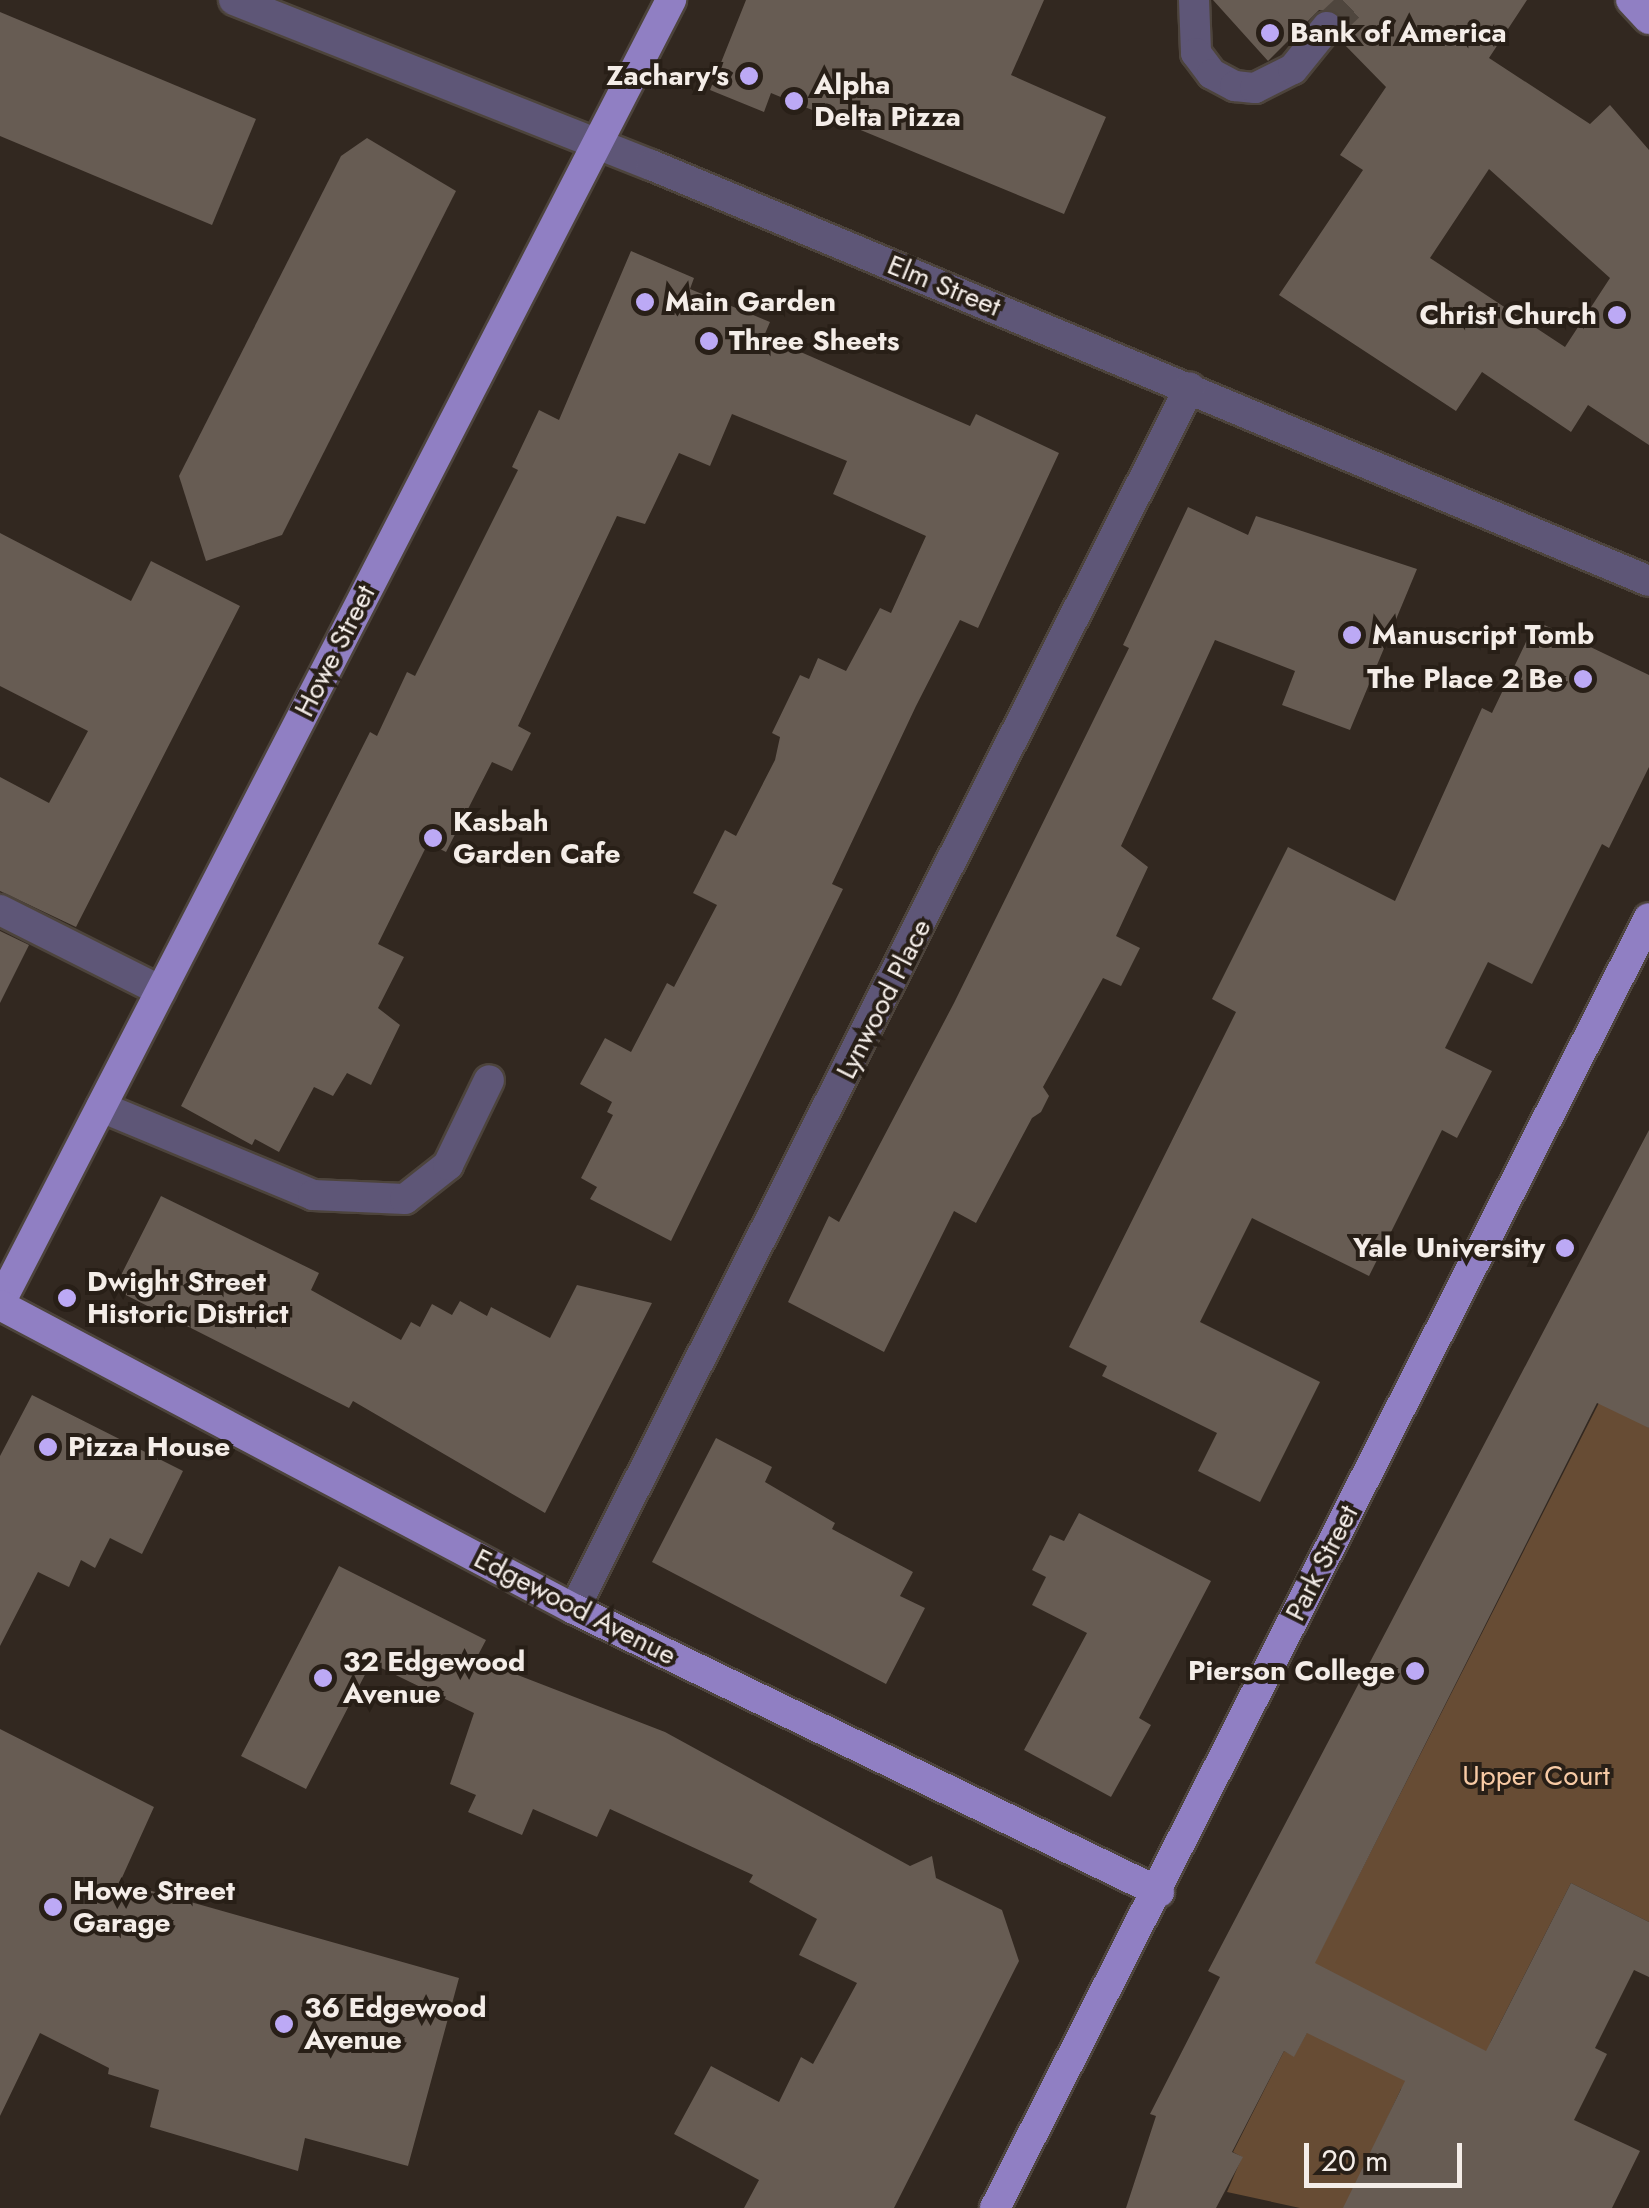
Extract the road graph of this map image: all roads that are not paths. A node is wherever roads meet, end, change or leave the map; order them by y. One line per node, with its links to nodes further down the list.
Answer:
1 (234, 0): 7 (street, Elm Street)
2 (671, 0): 7 (main road, Howe Street)
3 (1194, 0): 6 (street)
4 (1631, 0): 5 (main road)
5 (1649, 19)
6 (1327, 27)
7 (597, 143): 8 (street, Elm Street); 12 (main road, Howe Street)
8 (1190, 387): 9 (street, Elm Street); 16 (street, Lynwood Place)
9 (1649, 582)
10 (0, 910): 12 (street)
11 (1649, 918): 17 (main road, Park Street)
12 (161, 990): 14 (main road, Howe Street)
13 (489, 1080): 14 (street)
14 (100, 1107): 15 (main road, Howe Street)
15 (0, 1304): 16 (main road, Edgewood Avenue)
16 (574, 1609): 17 (main road, Edgewood Avenue)
17 (1159, 1892): 18 (main road, Park Street)
18 (995, 2208)

